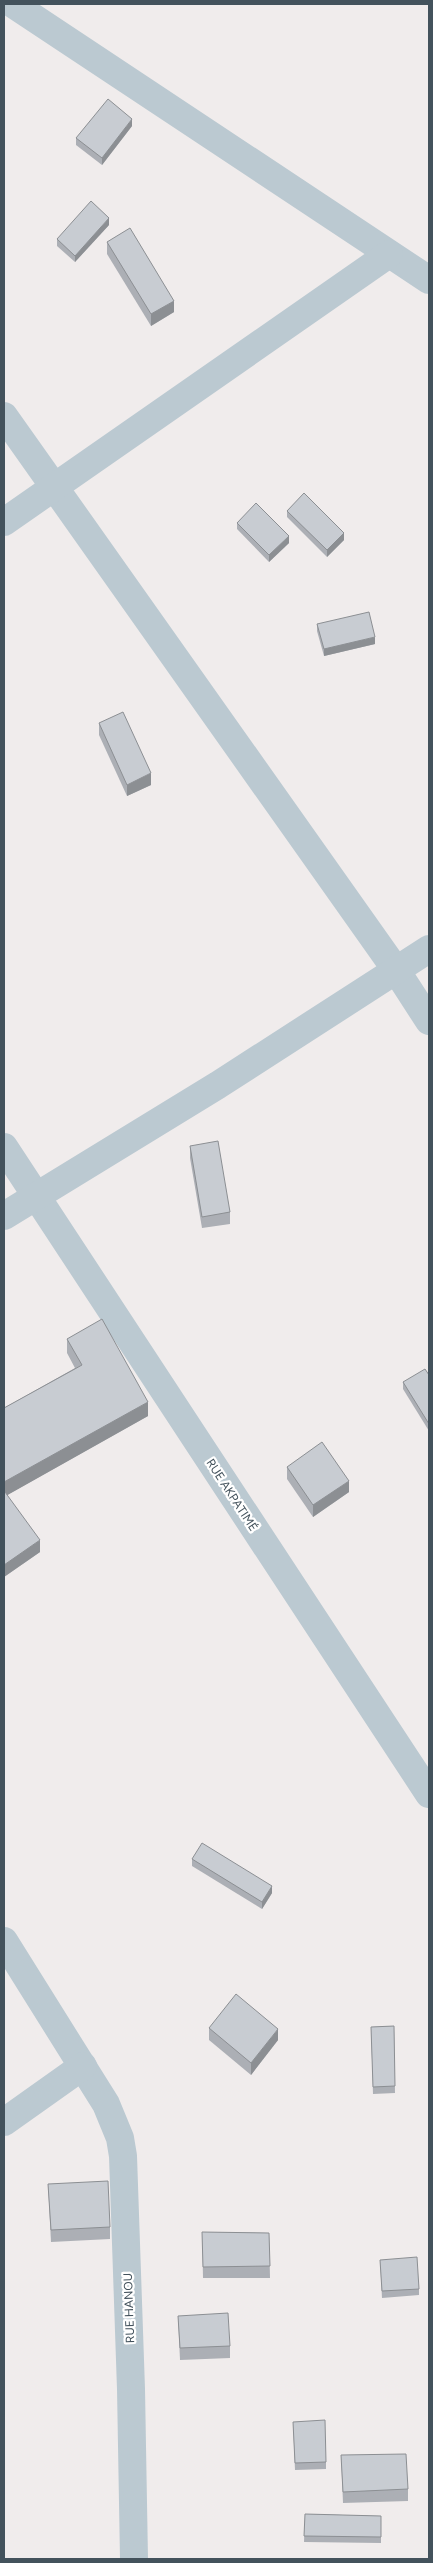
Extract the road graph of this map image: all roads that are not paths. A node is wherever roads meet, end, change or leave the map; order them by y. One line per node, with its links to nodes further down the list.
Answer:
1 (13, 4): 2 (street)
2 (389, 254): 3 (street); 5 (street)
3 (429, 280)
4 (4, 416): 5 (street)
5 (54, 488): 6 (street); 8 (street)
6 (4, 522)
7 (429, 949): 8 (street)
8 (396, 970): 9 (street); 11 (street)
9 (429, 1021)
10 (4, 1147): 11 (street, RUE AKPATIMÉ)
11 (35, 1196): 12 (street); 13 (street, RUE AKPATIMÉ)
12 (4, 1216)
13 (429, 1794)
14 (4, 1941): 15 (street, RUE HANOU)
15 (83, 2066): 16 (street); 17 (street, RUE HANOU)
16 (4, 2122)
17 (134, 2559)

